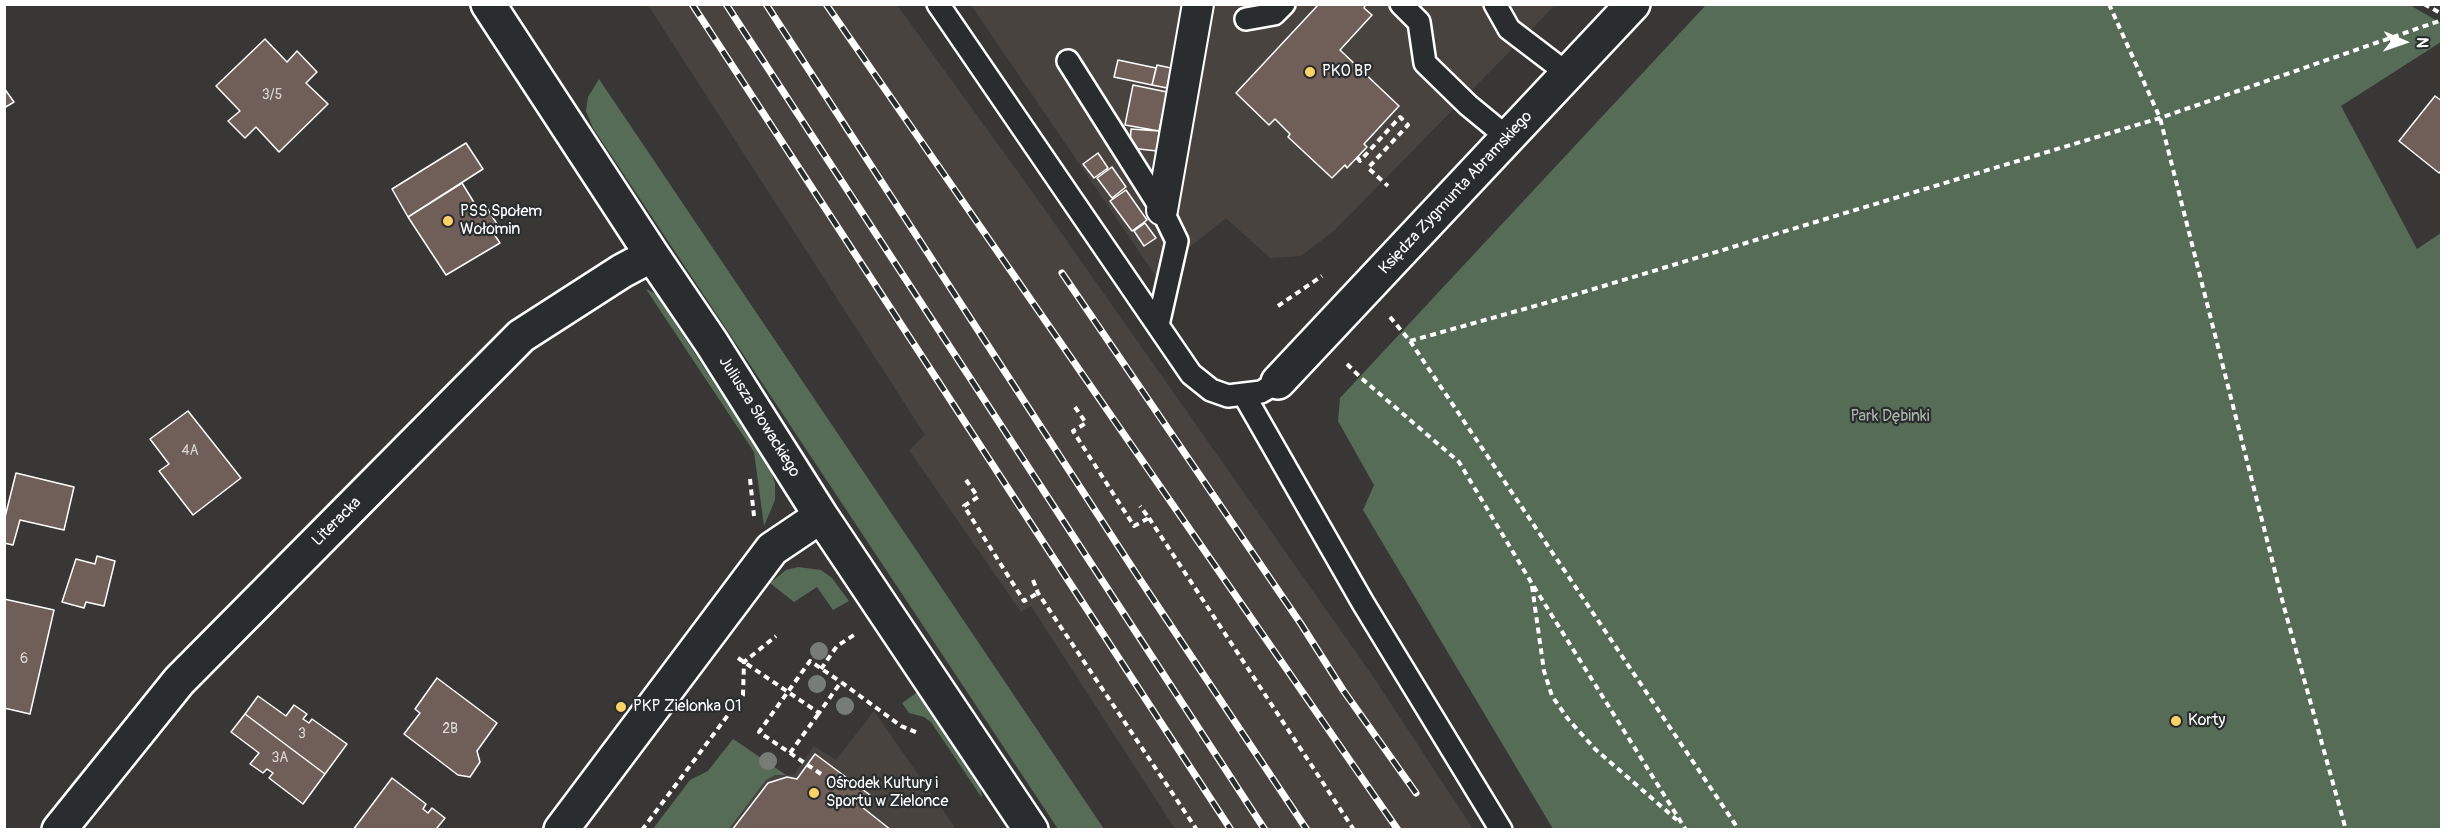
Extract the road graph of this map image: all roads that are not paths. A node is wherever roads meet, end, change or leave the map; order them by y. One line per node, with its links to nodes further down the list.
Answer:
1 (488, 4): 13 (street, Juliusza Słowackiego)
2 (938, 4): 14 (lane)
3 (1198, 4): 12 (street)
4 (1284, 4): 8 (lane)
5 (1401, 4): 11 (lane)
6 (1495, 4): 10 (lane)
7 (1633, 4): 10 (street, Księdza Zygmunta Abramskiego)
8 (1246, 19)
9 (1068, 62): 12 (lane)
10 (1568, 74): 11 (street, Księdza Zygmunta Abramskiego)
11 (1508, 138): 15 (street, Księdza Zygmunta Abramskiego)
12 (1162, 210): 14 (lane)
13 (652, 255): 17 (street, Juliusza Słowackiego); 18 (street, Literacka)
14 (1158, 325): 16 (lane)
15 (1278, 382): 16 (lane)
16 (1244, 395): 21 (lane)
17 (821, 516): 19 (street); 20 (street, Juliusza Słowackiego)
18 (59, 830)
19 (561, 830)
20 (1031, 830)
21 (1501, 830)

